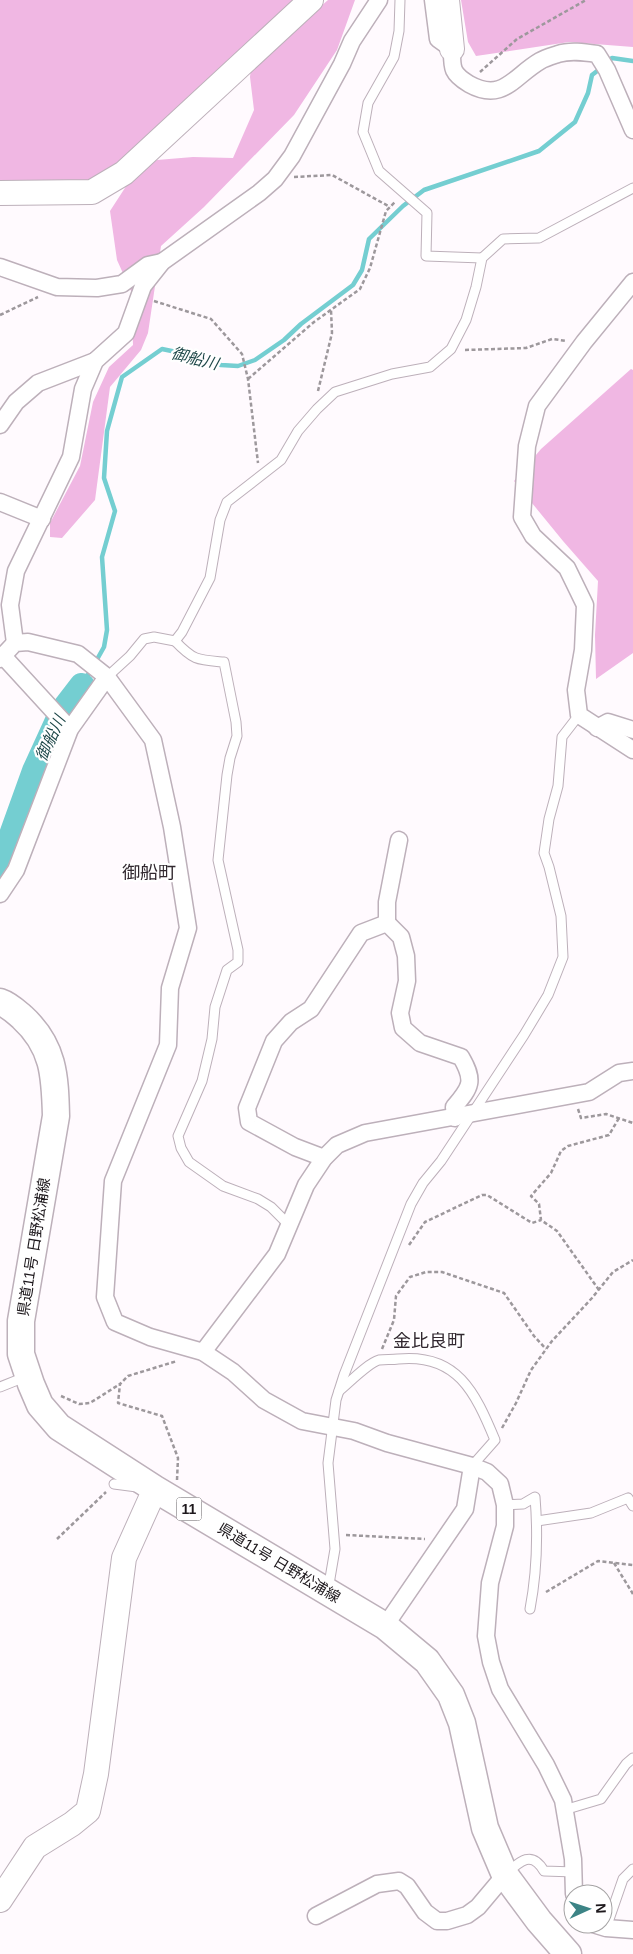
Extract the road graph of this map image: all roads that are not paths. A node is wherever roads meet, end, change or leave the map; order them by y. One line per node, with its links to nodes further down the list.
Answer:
1 (311, 0): 9 (street)
2 (379, 0): 11 (street)
3 (400, 0): 10 (lane)
4 (433, 0): 6 (street)
5 (447, 0): 6 (street)
6 (452, 48): 7 (street)
7 (633, 130)
8 (633, 188): 10 (lane)
9 (0, 193)
10 (482, 258): 18 (lane)
11 (162, 262): 12 (street); 14 (street)
12 (0, 268)
13 (633, 282): 22 (street)
14 (95, 360): 15 (street); 17 (street)
15 (0, 425)
16 (0, 502): 17 (street)
17 (42, 519): 19 (street)
18 (175, 641): 21 (lane); 35 (lane)
19 (15, 643): 20 (street); 21 (street)
20 (2, 657): 24 (street)
21 (107, 677): 24 (street); 36 (street)
22 (579, 716): 23 (street); 32 (lane)
23 (598, 728): 25 (street); 26 (street)
24 (70, 729): 28 (street)
25 (633, 730)
26 (633, 750)
27 (398, 840): 29 (street)
28 (0, 894)
29 (387, 923): 33 (street); 34 (street)
30 (0, 1002): 37 (main road, 県道11号 日野松浦線 / 11)
31 (633, 1071): 32 (street)
32 (473, 1114): 33 (street); 39 (lane)
33 (455, 1118): 34 (street)
34 (324, 1158): 35 (street)
35 (289, 1225): 36 (street)
36 (203, 1352): 40 (street)
37 (29, 1380): 38 (lane); 43 (main road, 県道11号 日野松浦線 / 11)
38 (0, 1388)
39 (339, 1391): 40 (lane); 41 (lane)
40 (332, 1427): 41 (street); 47 (lane)
41 (472, 1466): 44 (street); 49 (street)
42 (114, 1484): 43 (lane)
43 (165, 1495): 47 (main road, 県道11号 日野松浦線 / 11); 57 (street)
44 (505, 1505): 46 (lane); 51 (street)
45 (633, 1506): 46 (lane)
46 (537, 1520): 48 (lane)
47 (328, 1593): 49 (main road, 県道11号 日野松浦線 / 11)
48 (530, 1609)
49 (385, 1626): 54 (main road, 県道11号 日野松浦線 / 11)
50 (633, 1758): 51 (lane)
51 (564, 1810): 53 (street)
52 (633, 1869): 56 (lane)
53 (575, 1872): 54 (lane); 55 (street)
54 (505, 1875): 58 (street); 61 (main road, 県道11号 日野松浦線 / 11)
55 (574, 1884)
56 (613, 1898)
57 (0, 1900)
58 (316, 1916)
59 (613, 1928): 60 (street)
60 (633, 1930)
61 (568, 1954)

